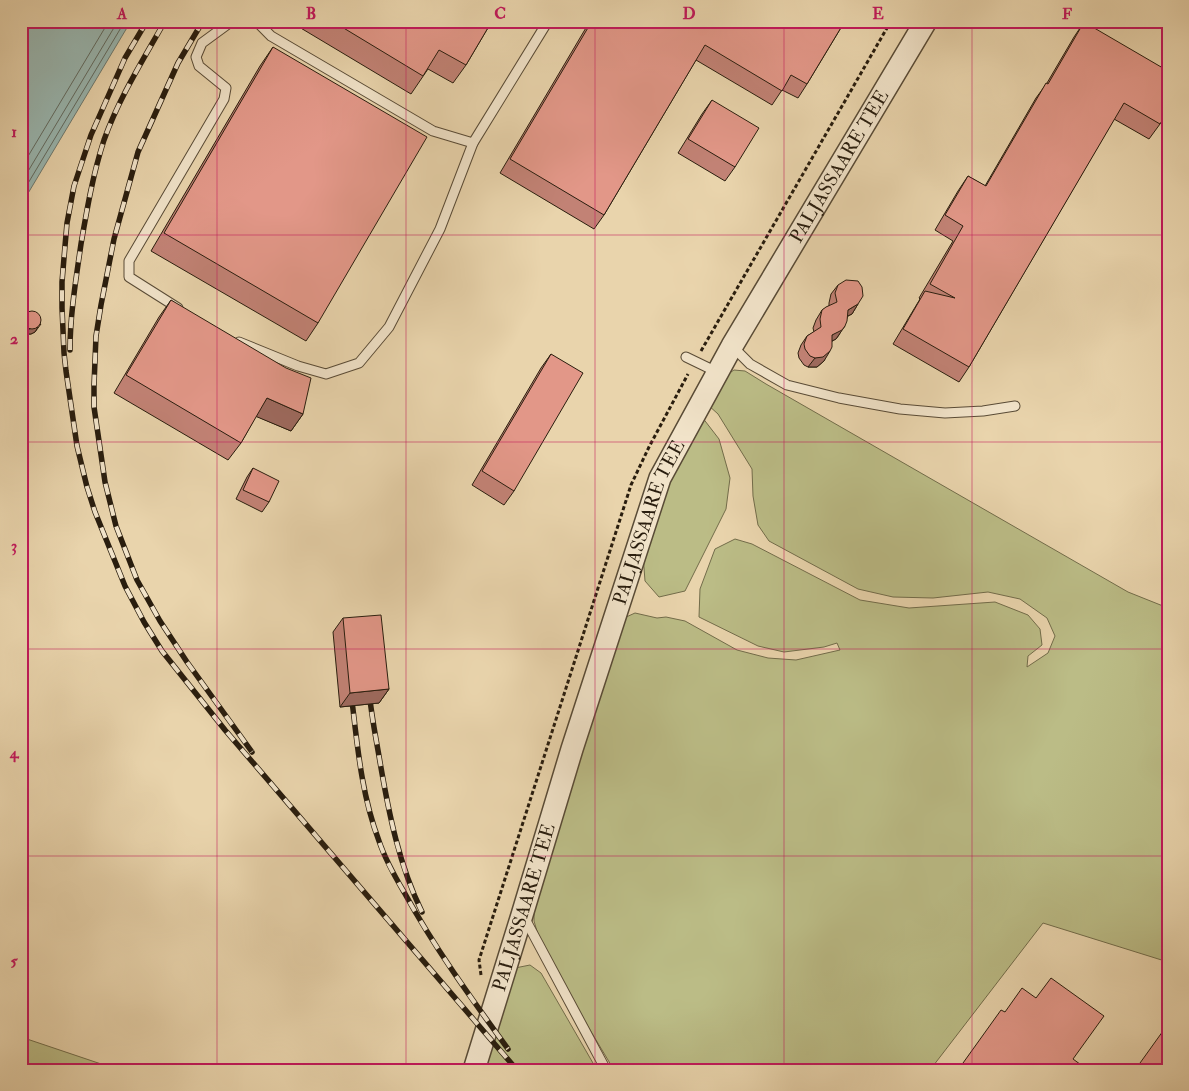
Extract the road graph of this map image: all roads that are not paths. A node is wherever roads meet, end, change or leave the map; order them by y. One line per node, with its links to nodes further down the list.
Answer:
1 (232, 21): 6 (lane)
2 (256, 21): 5 (lane)
3 (548, 21): 5 (lane)
4 (926, 21): 8 (street, PALJASSAARE TEE)
5 (473, 143): 7 (lane)
6 (184, 312)
7 (233, 340)
8 (732, 346): 10 (street, PALJASSAARE TEE); 11 (lane)
9 (686, 357): 10 (lane)
10 (717, 372): 12 (street, PALJASSAARE TEE)
11 (1015, 406)
12 (522, 915): 13 (street, PALJASSAARE TEE); 14 (lane)
13 (474, 1070)
14 (606, 1070)

